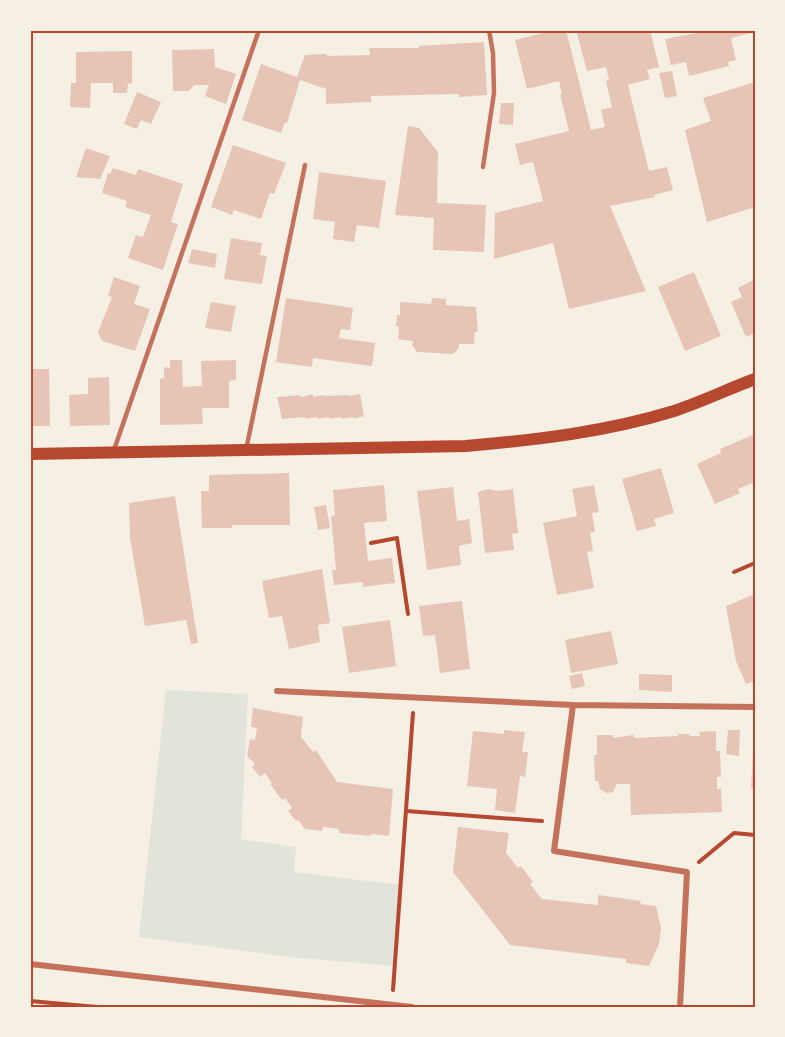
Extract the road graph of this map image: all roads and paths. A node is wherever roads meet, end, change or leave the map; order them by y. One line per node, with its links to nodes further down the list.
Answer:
1 (259, 30): 7 (lane)
2 (489, 30): 4 (lane)
3 (305, 165): 6 (lane)
4 (483, 167)
5 (755, 379): 6 (main road)
6 (246, 450): 7 (main road)
7 (113, 452): 8 (main road)
8 (30, 454)
9 (371, 543): 12 (path)
10 (755, 563): 11 (path)
11 (734, 572)
12 (408, 614)
13 (277, 691): 14 (street)
14 (414, 697): 15 (street); 17 (path)
15 (573, 705): 16 (street); 18 (street)
16 (755, 707)
17 (406, 811): 18 (path); 23 (path)
18 (558, 822): 20 (street)
19 (755, 835): 20 (path)
20 (687, 872): 26 (street)
21 (30, 964): 23 (street)
22 (30, 1001): 24 (path)
23 (392, 1005): 25 (street)
24 (97, 1007)
25 (412, 1007)
26 (680, 1007)

